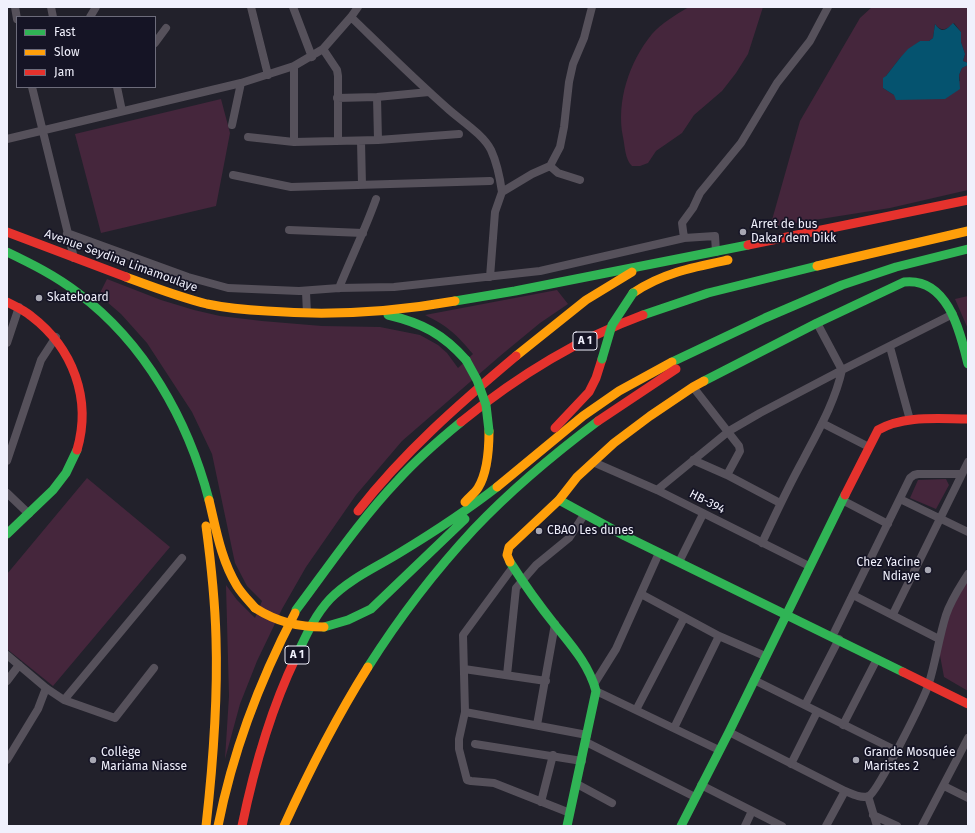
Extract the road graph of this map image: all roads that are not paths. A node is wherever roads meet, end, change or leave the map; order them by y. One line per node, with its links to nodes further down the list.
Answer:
1 (96, 7): 7 (street)
2 (251, 7): 14 (street)
3 (293, 7): 12 (street)
4 (358, 7): 8 (street)
5 (592, 7): 31 (street)
6 (828, 7): 44 (street)
7 (91, 16)
8 (351, 17): 11 (street); 18 (street)
9 (166, 28): 10 (street)
10 (156, 42)
11 (323, 49): 12 (street); 20 (street)
12 (312, 56): 13 (street)
13 (294, 66): 14 (street); 30 (street)
14 (268, 75): 15 (street)
15 (241, 83): 21 (street); 22 (street)
16 (32, 88): 23 (street)
17 (117, 88): 21 (street)
18 (429, 92): 19 (street); 36 (street)
19 (377, 97): 20 (street); 27 (street)
20 (337, 98): 28 (street)
21 (122, 111): 23 (street)
22 (232, 124)
23 (42, 131): 26 (street); 42 (street)
24 (459, 134): 27 (street)
25 (248, 136): 30 (street)
26 (7, 138)
27 (378, 140): 29 (street)
28 (338, 141): 29 (street); 30 (street)
29 (361, 141): 35 (street)
30 (294, 142)
31 (550, 166): 33 (street); 36 (street)
32 (233, 175): 35 (street)
33 (580, 180)
34 (490, 181): 35 (street)
35 (362, 185)
36 (502, 192): 51 (street)
37 (376, 200): 43 (street)
38 (968, 200): 47 (main road, Avenue Seydina Limamoulaye)
39 (289, 230): 43 (street)
40 (968, 231): 107 (main road, A 1)
41 (7, 232): 48 (main road, Avenue Seydina Limamoulaye)
42 (67, 233): 48 (street); 53 (street)
43 (363, 233): 52 (street)
44 (684, 238): 47 (street); 51 (street)
45 (968, 249): 59 (main road)
46 (7, 252): 76 (main road)
47 (716, 252): 50 (main road, Avenue Seydina Limamoulaye)
48 (74, 258): 56 (main road, Avenue Seydina Limamoulaye)
49 (737, 258): 79 (main road, bridge)
50 (647, 265): 57 (main road, Avenue Seydina Limamoulaye); 107 (main road)
51 (490, 277): 52 (street)
52 (339, 288): 53 (street)
53 (306, 292): 56 (street)
54 (7, 302): 55 (main road)
55 (19, 307): 61 (main road); 62 (street)
56 (307, 313): 57 (main road, Avenue Seydina Limamoulaye)
57 (343, 313): 80 (main road, bridge)
58 (953, 314): 60 (main road); 63 (street); 64 (main road)
59 (764, 319): 79 (main road); 162 (main road)
60 (817, 323): 65 (street); 66 (main road)
61 (56, 337): 73 (street); 88 (main road)
62 (7, 343)
63 (890, 347): 65 (street); 68 (street)
64 (968, 364)
65 (842, 370): 69 (street); 70 (street)
66 (693, 387): 70 (street); 74 (main road)
67 (968, 419): 68 (main road)
68 (910, 420): 71 (main road)
69 (822, 422): 71 (street); 86 (street)
70 (729, 431): 72 (street); 78 (street)
71 (869, 446): 85 (main road)
72 (693, 460): 78 (street); 81 (street)
73 (7, 461)
74 (593, 462): 81 (street, HB-394); 84 (main road)
75 (968, 462): 77 (street)
76 (198, 465): 91 (main road, bridge); 159 (main road)
77 (961, 474): 83 (street); 92 (street)
78 (728, 476): 86 (street)
79 (500, 483): 87 (main road, A 1); 91 (main road)
80 (478, 488): 87 (main road); 96 (main road)
81 (657, 490): 90 (street, HB-394)
82 (7, 493): 88 (street)
83 (900, 499): 92 (street); 93 (street)
84 (559, 500): 89 (main road); 102 (main road)
85 (842, 500): 93 (street); 101 (main road)
86 (780, 503): 97 (street)
87 (470, 508): 91 (main road); 96 (main road, A 1)
88 (29, 514): 95 (main road)
89 (584, 514): 98 (main road); 104 (street)
90 (702, 514): 97 (street, HB-394); 100 (street)
91 (466, 518)
92 (940, 518): 94 (street); 109 (street)
93 (888, 524): 106 (street)
94 (968, 532)
95 (7, 534)
96 (427, 536): 161 (main road, A 1)
97 (762, 543): 101 (street, HB-394)
98 (659, 554): 100 (main road); 105 (street)
99 (182, 558): 128 (street)
100 (679, 562): 108 (main road)
101 (809, 566): 108 (main road)
102 (512, 567): 104 (main road); 120 (street)
103 (968, 574): 114 (street)
104 (522, 580): 111 (main road); 121 (street)
105 (641, 594): 110 (street); 126 (street)
106 (853, 596): 109 (street); 113 (street)
107 (296, 610): 160 (main road, A 1)
108 (786, 614): 113 (main road); 116 (main road)
109 (893, 614): 114 (street)
110 (684, 618): 112 (street); 131 (street)
111 (555, 624): 124 (street); 126 (main road)
112 (719, 636): 116 (street); 136 (street)
113 (836, 638): 117 (main road); 130 (street)
114 (940, 639): 125 (street)
115 (7, 655): 118 (street)
116 (765, 656): 122 (main road)
117 (877, 659): 125 (main road); 135 (street)
118 (19, 666): 123 (street); 127 (street)
119 (154, 668): 128 (street)
120 (464, 669): 121 (street); 132 (street)
121 (507, 675): 124 (street)
122 (754, 680): 130 (street); 137 (main road)
123 (7, 681)
124 (546, 681): 134 (street)
125 (929, 684): 129 (main road); 142 (street)
126 (595, 687): 131 (street); 138 (main road)
127 (46, 688): 128 (street); 144 (street)
128 (64, 700)
129 (968, 704)
130 (805, 705): 133 (street)
131 (636, 710): 136 (street)
132 (465, 712): 134 (street); 154 (street)
133 (817, 712): 135 (street); 146 (street)
134 (537, 724): 138 (street)
135 (843, 725): 142 (street)
136 (674, 728): 141 (street)
137 (729, 732): 141 (main road); 146 (street)
138 (586, 738): 145 (main road); 152 (street)
139 (968, 738): 149 (street)
140 (475, 744): 143 (street)
141 (718, 750): 148 (main road)
142 (897, 751): 151 (street)
143 (553, 755): 145 (street); 154 (street)
144 (7, 760)
145 (582, 761): 147 (main road)
146 (792, 764): 150 (street)
147 (577, 784): 155 (street); 157 (main road)
148 (701, 786): 152 (main road); 156 (street)
149 (944, 786): 153 (street); 170 (street)
150 (845, 791): 151 (street); 167 (street)
151 (868, 796): 158 (street)
152 (695, 798): 164 (main road)
153 (968, 798)
154 (541, 802): 157 (street)
155 (612, 803)
156 (752, 811): 165 (street); 166 (street)
157 (570, 813): 163 (main road)
158 (873, 815): 168 (street); 169 (street)
159 (206, 826)
160 (218, 826)
161 (242, 826)
162 (284, 826)
163 (567, 826)
164 (680, 826)
165 (745, 826)
166 (782, 826)
167 (826, 826)
168 (877, 826)
169 (896, 826)
170 (922, 826)

